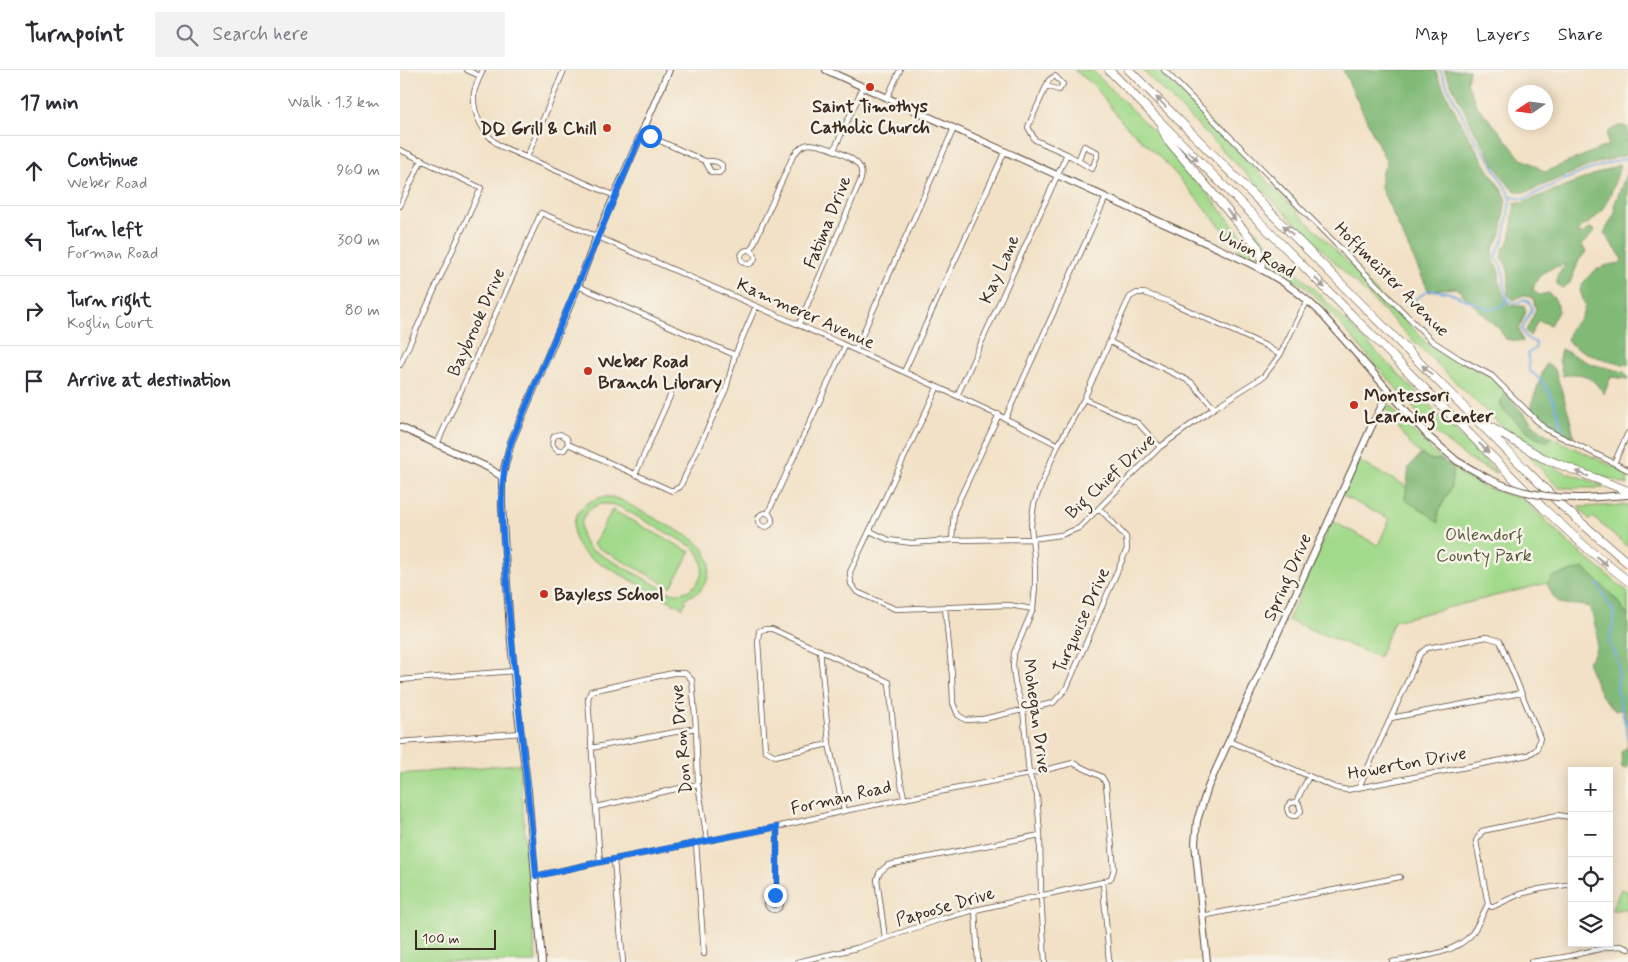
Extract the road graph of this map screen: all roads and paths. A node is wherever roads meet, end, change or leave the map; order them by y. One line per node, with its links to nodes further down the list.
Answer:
1 (467, 70): 10 (street)
2 (483, 70): 10 (street)
3 (564, 70): 21 (street)
4 (669, 70): 16 (main road)
5 (900, 70): 13 (street)
6 (1109, 70): 14 (highway)
7 (1129, 70): 52 (highway, one-way to 7)
8 (1164, 70): 59 (street, Hoffmeister Avenue)
9 (829, 71): 12 (main road, Union Road)
10 (480, 76): 21 (street)
11 (1046, 86): 20 (street)
12 (863, 87): 13 (main road, Union Road); 18 (street, Fatima Drive)
13 (887, 98): 15 (main road, Union Road)
14 (1159, 122): 32 (highway, one-way to 32); 71 (highway, one-way to 71)
15 (954, 128): 19 (main road, Union Road); 39 (street)
16 (642, 133): 24 (street); 26 (main road)
17 (400, 150): 22 (street)
18 (834, 150): 31 (street); 36 (street, Fatima Drive)
19 (1005, 151): 25 (main road, Union Road); 43 (street)
20 (1067, 154): 23 (street); 25 (street, Kay Lane)
21 (527, 157): 26 (street)
22 (422, 159): 28 (street); 42 (street)
23 (1078, 161): 23 (street)
24 (705, 162)
25 (1057, 175): 27 (main road, Union Road); 47 (street, Kay Lane)
26 (615, 196): 30 (main road)
27 (1106, 197): 32 (main road, Union Road); 51 (street)
28 (400, 206)
29 (541, 213): 30 (street, Kammerer Avenue); 55 (street, Baybrook Drive)
30 (597, 236): 33 (main road); 35 (street, Kammerer Avenue)
31 (752, 250)
32 (1261, 269): 34 (main road, Union Road)
33 (578, 286): 41 (street); 62 (main road)
34 (1308, 300): 40 (street, Big Chief Drive); 45 (main road, Union Road)
35 (756, 306): 36 (street, Kammerer Avenue); 41 (street)
36 (798, 324): 38 (street, Kammerer Avenue)
37 (1110, 342): 40 (street, Mohegan Drive); 48 (street, Mohegan Drive); 49 (street)
38 (845, 346): 39 (street, Kammerer Avenue); 66 (street)
39 (856, 349): 43 (street, Kammerer Avenue)
40 (1280, 355): 49 (street, Big Chief Drive)
41 (735, 356): 61 (street)
42 (400, 365)
43 (904, 372): 44 (street, Kammerer Avenue)
44 (937, 388): 47 (street, Kammerer Avenue); 67 (street)
45 (1389, 392): 64 (main road, Union Road, bridge); 82 (main road, Spring Drive)
46 (671, 394): 61 (street)
47 (957, 396): 50 (street, Kammerer Avenue)
48 (1084, 399): 57 (street, Mohegan Drive); 58 (street)
49 (1214, 408): 58 (street, Big Chief Drive)
50 (999, 414): 51 (street, Kammerer Avenue); 69 (street)
51 (1006, 417): 57 (street, Kammerer Avenue)
52 (1474, 417): 63 (highway, one-way to 52); 70 (highway)
53 (400, 427): 55 (main road)
54 (1628, 432): 59 (street)
55 (437, 444): 62 (main road)
56 (568, 444): 61 (street)
57 (1058, 445): 68 (street, Mohegan Drive)
58 (1160, 447): 65 (street, Big Chief Drive)
59 (1614, 463): 60 (street, Hoffmeister Avenue)
60 (1628, 470)
61 (635, 475)
62 (502, 477): 75 (main road)
63 (1628, 491)
64 (1628, 495)
65 (1100, 509): 68 (street, Big Chief Drive); 78 (street, Turquoise Drive)
66 (768, 513)
67 (870, 531): 69 (street, Big Chief Drive); 72 (street)
68 (1031, 539): 69 (street, Big Chief Drive); 73 (street, Mohegan Drive)
69 (952, 540)
70 (1628, 563)
71 (1628, 581)
72 (945, 608): 73 (street); 78 (street, Turquoise Drive)
73 (1033, 609): 78 (street, Mohegan Drive)
74 (820, 650): 84 (street); 84 (street); 90 (street)
75 (514, 671): 76 (street); 81 (main road)
76 (400, 680)
77 (1521, 693): 79 (street); 79 (street); 89 (street, Howerton Drive)
78 (1023, 710): 86 (street, Mohegan Drive)
79 (1391, 718): 89 (street)
80 (696, 728): 85 (street); 85 (street, Don Ron Drive); 88 (street, Don Ron Drive)
81 (521, 733): 83 (street); 101 (main road)
82 (1229, 741): 87 (street, Howerton Drive); 109 (main road, Spring Drive)
83 (400, 742)
84 (829, 744): 93 (street)
85 (591, 748): 92 (street)
86 (1030, 774): 90 (street, Forman Road); 96 (street, Mohegan Drive); 103 (street, Forman Road)
87 (1309, 776): 89 (street, Howerton Drive); 91 (street)
88 (698, 784): 92 (street); 97 (street, Don Ron Drive)
89 (1360, 787)
90 (904, 798): 93 (street, Forman Road)
91 (1296, 802)
92 (596, 807): 100 (street)
93 (844, 811): 95 (street, Forman Road)
94 (1568, 818): 107 (street)
95 (777, 827): 97 (street, Forman Road); 105 (street)
96 (1040, 835): 106 (street, Mohegan Drive); 110 (street)
97 (707, 840): 98 (street, Forman Road)
98 (696, 843): 99 (street, Forman Road); 112 (street)
99 (614, 860): 100 (street, Forman Road); 115 (street)
100 (600, 862): 101 (street, Forman Road)
101 (536, 876): 114 (main road)
102 (1400, 877): 109 (street)
103 (1102, 882): 106 (street, Papoose Drive); 119 (street)
104 (1568, 885): 107 (street)
105 (775, 895)
106 (1041, 896): 108 (street, Papoose Drive); 118 (street, Mohegan Drive)
107 (1488, 904): 121 (street)
108 (975, 910): 110 (street, Papoose Drive); 117 (street)
109 (1202, 916): 120 (main road)
110 (885, 938): 116 (street, Papoose Drive)
111 (1628, 949): 113 (street)
112 (704, 954)
113 (1565, 959): 122 (street)
114 (542, 962)
115 (623, 962)
116 (797, 962)
117 (978, 962)
118 (1046, 962)
119 (1109, 962)
120 (1207, 962)
121 (1392, 962)
122 (1532, 962)

